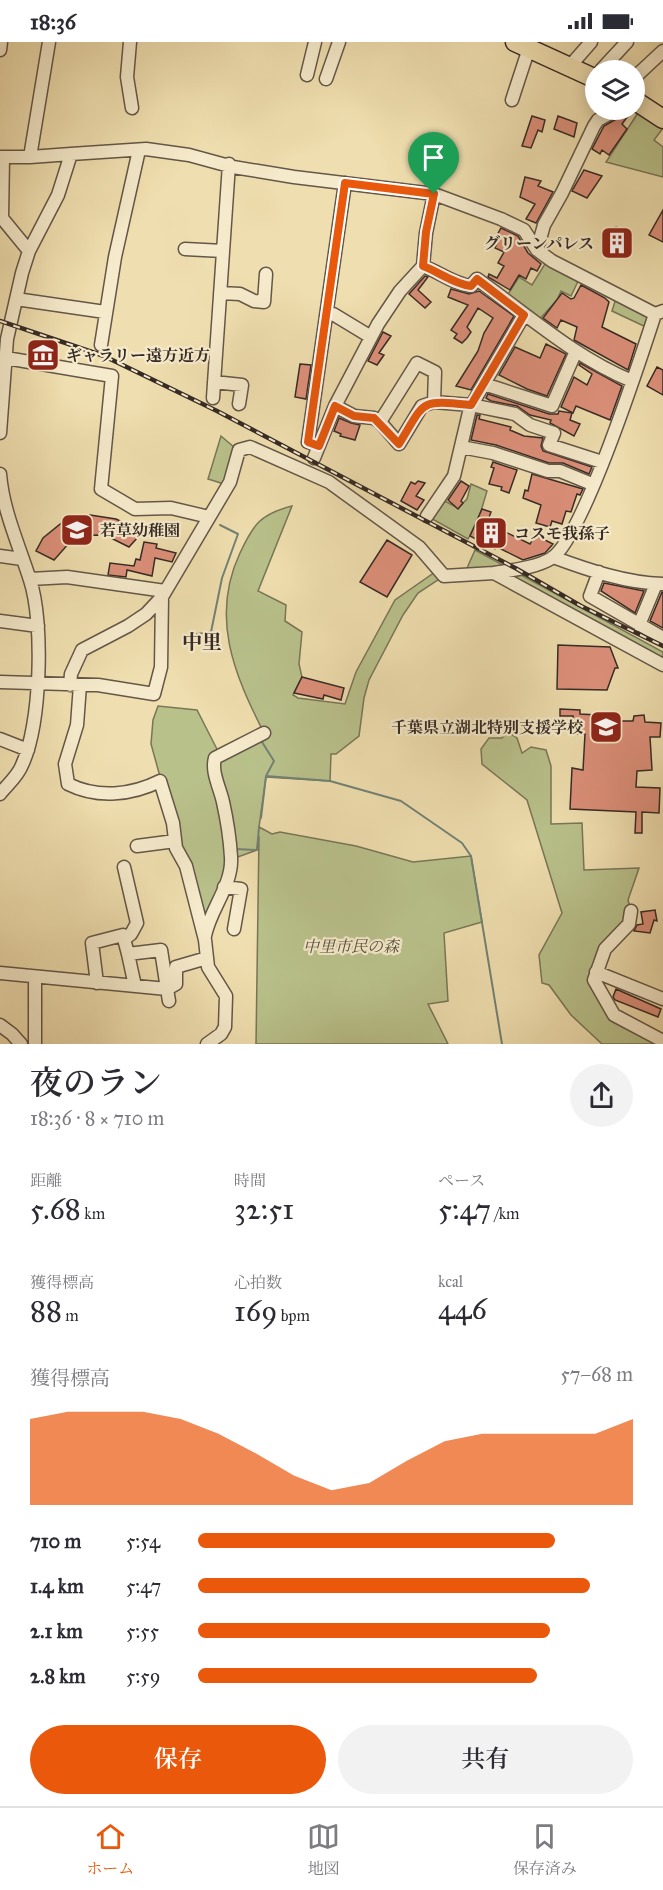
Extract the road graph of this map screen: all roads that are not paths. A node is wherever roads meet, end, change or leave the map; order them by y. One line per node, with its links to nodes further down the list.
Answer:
1 (1, 42): 9 (street)
2 (49, 42): 25 (street)
3 (130, 42): 19 (street)
4 (315, 42): 15 (street)
5 (339, 42): 16 (street)
6 (591, 42): 12 (street)
7 (627, 42): 11 (street)
8 (521, 44): 12 (highway); 17 (street)
9 (0, 50)
10 (663, 51): 13 (street)
11 (611, 60)
12 (570, 66): 14 (highway)
13 (645, 68)
14 (585, 72)
15 (308, 75)
16 (327, 79)
17 (512, 99)
18 (645, 107): 20 (highway)
19 (132, 108)
20 (663, 118)
21 (598, 120): 30 (street)
22 (139, 150): 23 (street); 26 (street); 37 (street)
23 (70, 154): 25 (street); 31 (street)
24 (1, 157): 25 (street); 31 (street)
25 (30, 157)
26 (229, 164): 27 (street); 32 (street)
27 (345, 183): 28 (street); 55 (street)
28 (434, 194): 30 (street); 33 (street)
29 (185, 249): 32 (street)
30 (537, 250): 38 (street)
31 (29, 251): 36 (street)
32 (223, 251): 35 (street)
33 (423, 266): 41 (street); 42 (street)
34 (266, 274): 35 (street)
35 (220, 293): 48 (street)
36 (15, 299): 37 (street); 39 (street)
37 (105, 312): 44 (street)
38 (659, 312): 47 (street)
39 (6, 314): 43 (street)
40 (333, 314): 42 (street)
41 (524, 315): 45 (street); 49 (street)
42 (371, 337): 55 (street)
43 (4, 339): 46 (street)
44 (101, 345)
45 (576, 351): 47 (street); 49 (street)
46 (6, 358): 50 (street); 64 (street)
47 (632, 381): 59 (street)
48 (214, 382): 51 (street); 53 (street)
49 (484, 384): 54 (street)
50 (1, 396): 57 (street)
51 (213, 398)
52 (434, 402): 54 (street); 56 (street); 56 (street)
53 (239, 404)
54 (471, 405): 58 (street); 59 (street)
55 (335, 406): 56 (street)
56 (380, 422)
57 (0, 433)
58 (462, 447): 61 (street); 63 (street)
59 (602, 462): 61 (street)
60 (0, 474): 62 (street)
61 (592, 484): 66 (street)
62 (3, 506): 67 (street)
63 (427, 516)
64 (209, 517): 69 (street); 72 (street)
65 (0, 556): 67 (street)
66 (553, 558): 68 (street); 69 (street)
67 (22, 559): 70 (street)
68 (599, 572): 71 (street); 74 (street)
69 (494, 573): 77 (street)
70 (30, 579): 72 (street); 75 (street)
71 (660, 584): 74 (street)
72 (163, 594): 80 (street); 80 (street)
73 (0, 621): 75 (street)
74 (639, 625): 76 (street)
75 (38, 626): 79 (street)
76 (663, 638)
77 (663, 665)
78 (0, 683): 79 (street)
79 (37, 684): 80 (street); 83 (street)
80 (75, 685): 85 (street)
81 (264, 733): 88 (street)
82 (0, 739): 83 (street)
83 (28, 750): 84 (street)
84 (0, 794)
85 (175, 841): 86 (street); 92 (street)
86 (137, 846)
87 (124, 867): 91 (street)
88 (224, 887): 90 (street); 92 (street)
89 (631, 912): 95 (street)
90 (234, 929)
91 (124, 939): 93 (street); 98 (street)
92 (205, 940): 94 (street)
93 (128, 954): 99 (street); 100 (street)
94 (207, 958): 100 (street); 106 (street)
95 (596, 972): 101 (street); 103 (street)
96 (0, 973): 97 (street)
97 (34, 977): 98 (street); 105 (street)
98 (97, 983): 99 (street)
99 (135, 986): 100 (street)
100 (168, 995)
101 (663, 999)
102 (0, 1025): 104 (street)
103 (661, 1037)
104 (21, 1044)
105 (35, 1044)
106 (207, 1044)

